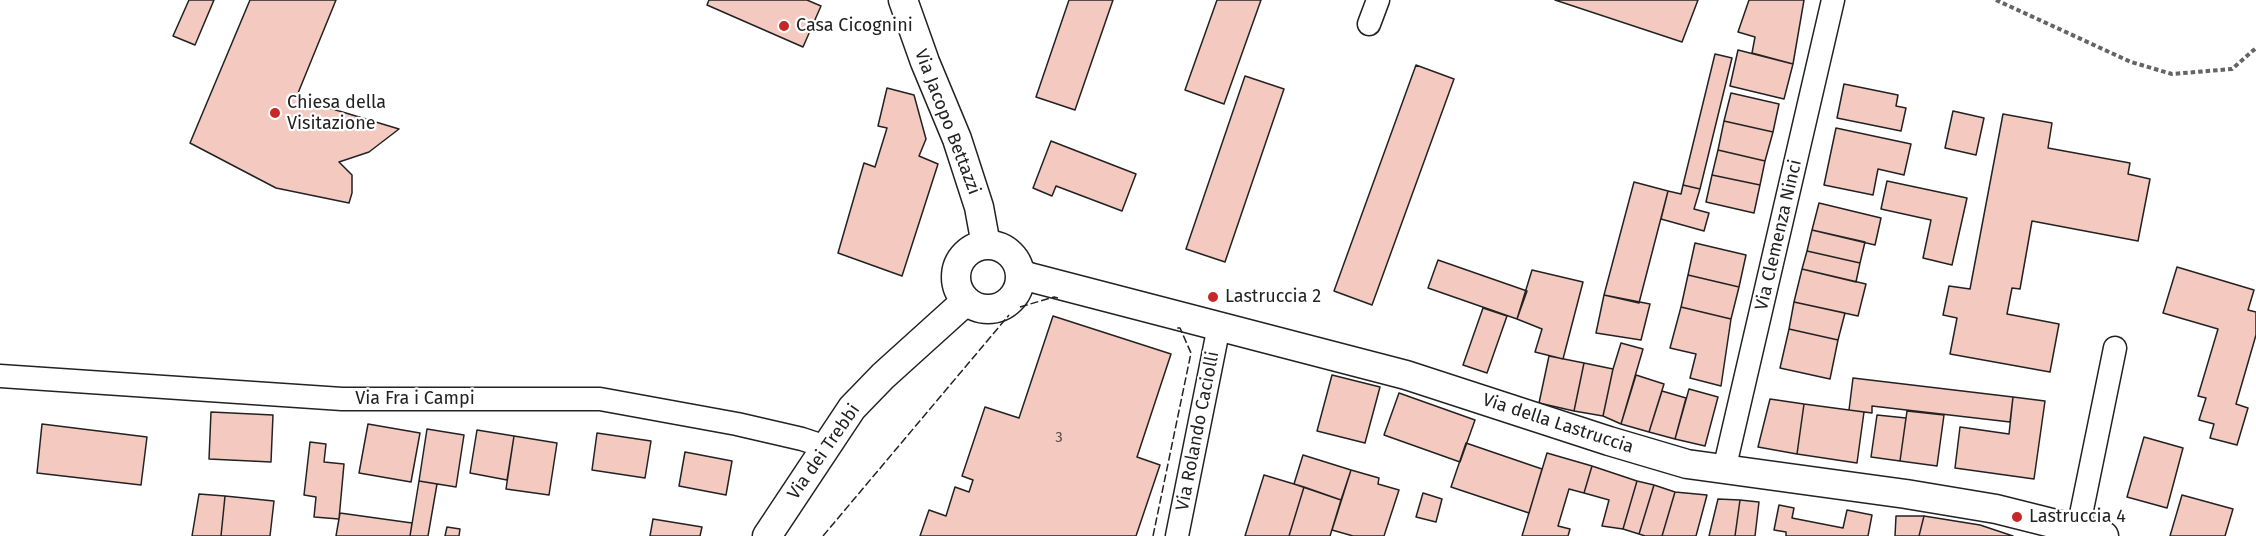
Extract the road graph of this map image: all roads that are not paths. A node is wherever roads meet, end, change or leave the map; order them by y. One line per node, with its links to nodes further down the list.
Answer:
1 (903, 0): 5 (street, Via Jacopo Bettazzi)
2 (1378, 0): 4 (street)
3 (1833, 0): 12 (street, Via Clemenza Ninci)
4 (1369, 24)
5 (986, 245): 6 (street); 7 (street)
6 (1020, 273): 7 (street); 8 (street, Via della Lastruccia)
7 (966, 301): 11 (street, Via dei Trebbi)
8 (1219, 326): 12 (street, Via della Lastruccia); 15 (street, Via Rolando Caciolli)
9 (2115, 348): 13 (street)
10 (0, 376): 11 (street, Via Fra i Campi)
11 (826, 447): 14 (street, Via dei Trebbi)
12 (1724, 470): 13 (street, Via della Lastruccia)
13 (2091, 532)
14 (767, 536)
15 (1177, 536)

